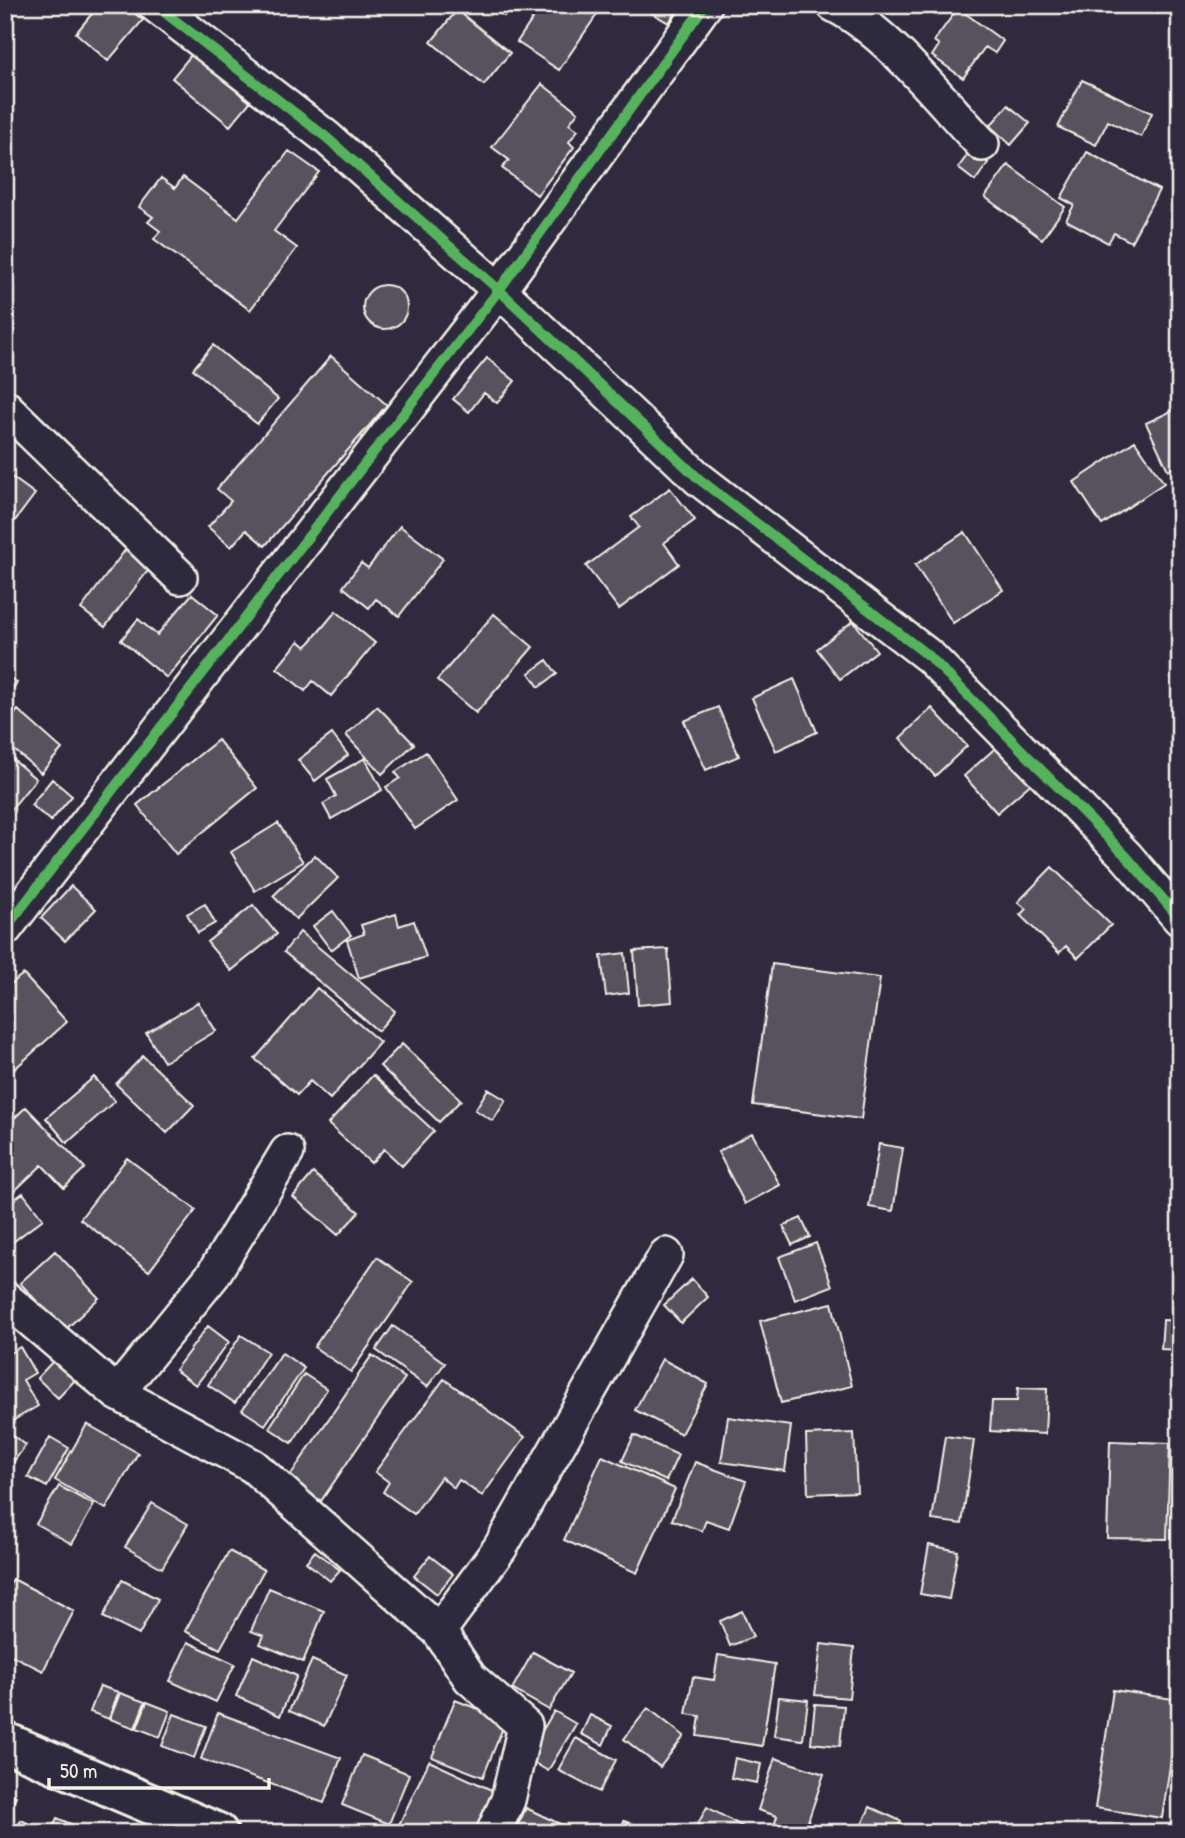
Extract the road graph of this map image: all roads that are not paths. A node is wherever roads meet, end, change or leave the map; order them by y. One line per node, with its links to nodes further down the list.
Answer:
1 (155, 5): 5 (street)
2 (705, 5): 5 (street)
3 (834, 5): 4 (street)
4 (982, 144)
5 (499, 290): 8 (street); 9 (street)
6 (5, 407): 7 (street)
7 (180, 577)
8 (1180, 919)
9 (5, 929)
10 (287, 1152): 13 (street)
11 (666, 1255): 14 (street)
12 (5, 1298): 13 (street)
13 (117, 1393): 14 (street)
14 (439, 1631): 18 (street)
15 (5, 1742): 16 (main road)
16 (175, 1824): 17 (main road)
17 (218, 1833)
18 (493, 1833)

